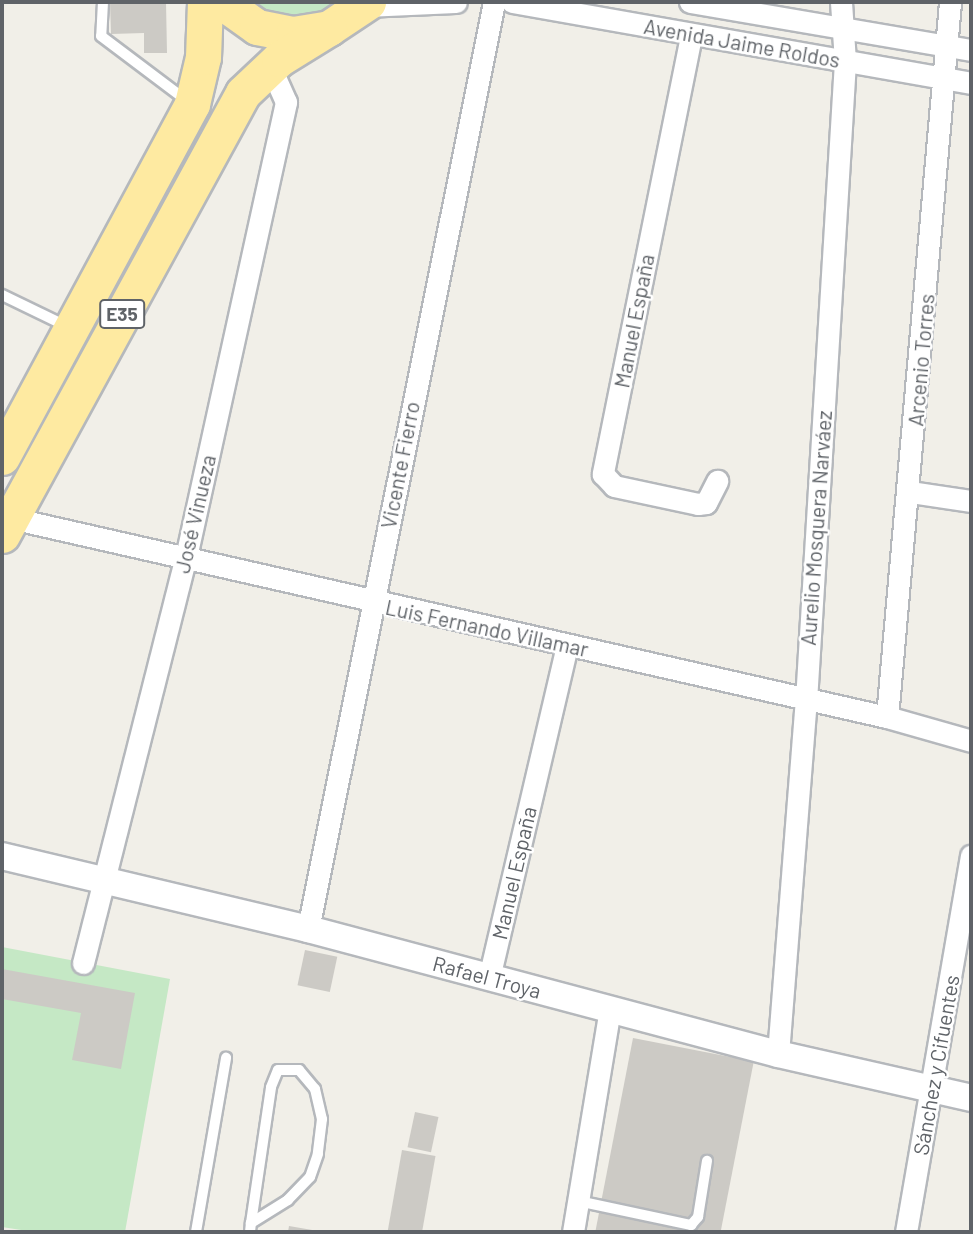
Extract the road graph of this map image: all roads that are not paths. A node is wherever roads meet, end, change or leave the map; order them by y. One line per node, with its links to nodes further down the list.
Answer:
1 (103, 2): 20 (lane)
2 (205, 2): 20 (highway, E35)
3 (222, 2): 11 (highway, E35)
4 (456, 2): 10 (street)
5 (494, 2): 29 (street, Vicente Fierro)
6 (512, 2): 13 (street, Avenida Jaime Roldos)
7 (690, 2): 12 (street, Avenida Jaime Roldos)
8 (841, 2): 12 (street, Aurelio Mosquera Narváez)
9 (950, 2): 14 (street, Arcenio Torres)
10 (366, 4): 11 (highway, E35)
11 (329, 27): 17 (highway, E35)
12 (842, 30): 14 (street, Avenida Jaime Roldos); 16 (street, Aurelio Mosquera Narváez)
13 (691, 36): 16 (street, Avenida Jaime Roldos); 24 (street, Manuel España)
14 (946, 46): 15 (street, Avenida Jaime Roldos); 18 (street, Arcenio Torres)
15 (971, 50)
16 (845, 61): 18 (street, Avenida Jaime Roldos); 31 (street, Aurelio Mosquera Narváez)
17 (271, 66): 27 (highway, E35); 28 (street, José Vinueza)
18 (944, 79): 19 (street, Avenida Jaime Roldos); 25 (street, Arcenio Torres)
19 (971, 83)
20 (192, 104): 22 (highway, E35)
21 (2, 295): 22 (lane)
22 (72, 329): 23 (highway, E35)
23 (2, 457)
24 (717, 481)
25 (909, 492): 26 (street); 32 (street, Arcenio Torres)
26 (971, 501)
27 (4, 523): 28 (street, Luis Fernando Villamar)
28 (186, 557): 29 (street, Luis Fernando Villamar); 36 (street, José Vinueza)
29 (372, 603): 30 (street, Luis Fernando Villamar); 37 (street, Vicente Fierro)
30 (567, 645): 31 (street, Luis Fernando Villamar); 39 (street, Manuel España)
31 (806, 701): 32 (street, Luis Fernando Villamar); 41 (street, Aurelio Mosquera Narváez)
32 (887, 717): 33 (street, Luis Fernando Villamar)
33 (971, 741)
34 (2, 856): 36 (street, Rafael Troya)
35 (971, 856): 43 (street, Sánchez y Cifuentes)
36 (106, 883): 37 (street, Rafael Troya); 38 (street, José Vinueza)
37 (308, 929): 39 (street, Rafael Troya)
38 (83, 963)
39 (489, 978): 40 (street, Rafael Troya)
40 (610, 1009): 41 (street, Rafael Troya); 46 (street)
41 (778, 1054): 43 (street, Rafael Troya)
42 (226, 1058): 48 (lane)
43 (933, 1086): 44 (street, Rafael Troya); 50 (street, Sánchez y Cifuentes)
44 (971, 1098)
45 (708, 1161): 46 (lane)
46 (578, 1201): 49 (street)
47 (251, 1227): 47 (lane)
48 (196, 1232)
49 (573, 1232)
50 (906, 1232)

